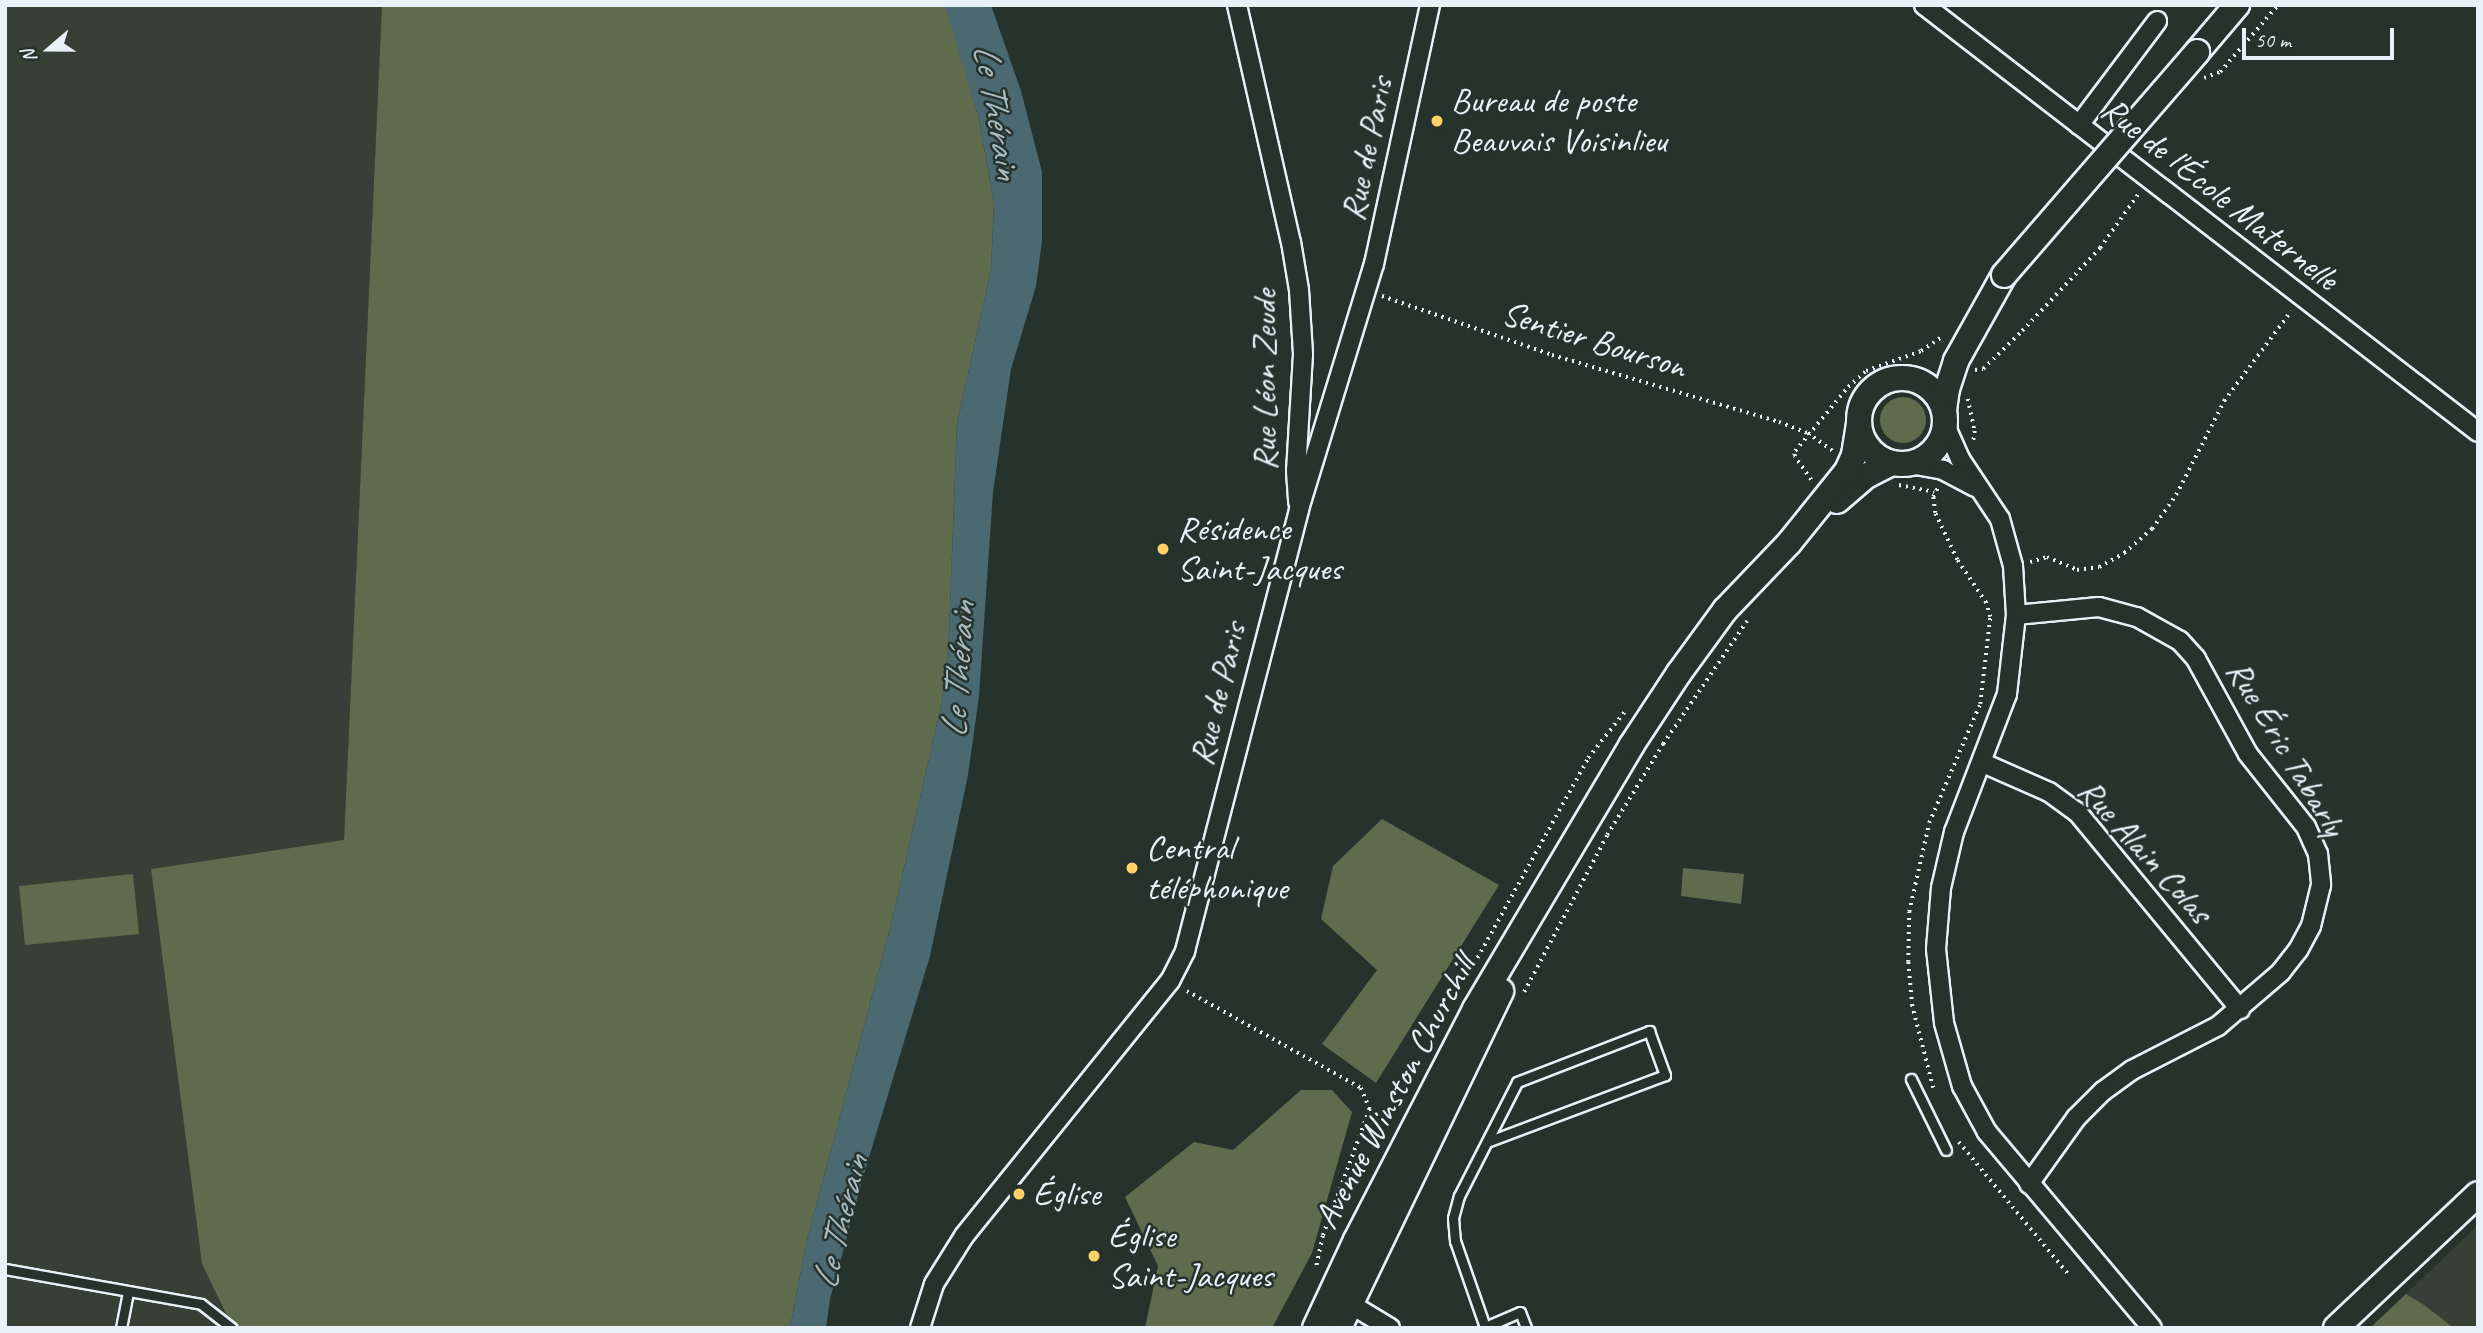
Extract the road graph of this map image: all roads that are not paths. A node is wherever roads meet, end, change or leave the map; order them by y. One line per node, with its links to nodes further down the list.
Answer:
1 (1237, 5): 14 (street, Rue Léon Zeude)
2 (1430, 5): 14 (street, Rue de Paris)
3 (1924, 5): 6 (street, Rue de l'École Maternelle)
4 (2237, 5): 7 (main road, bridge)
5 (2157, 21): 6 (street)
6 (2079, 125): 11 (street, Rue de l'École Maternelle)
7 (2004, 275): 8 (main road); 9 (main road)
8 (1911, 379): 9 (main road); 10 (main road)
9 (1944, 418): 12 (main road); 13 (street)
10 (1859, 422): 12 (main road); 15 (main road, Avenue Winston Churchill)
11 (2478, 432)
12 (1900, 470): 13 (street); 15 (main road, Avenue Winston Churchill)
13 (1981, 491): 16 (street)
14 (1299, 509): 30 (street, Rue de Paris)
15 (1788, 543): 26 (main road, Avenue Winston Churchill)
16 (2016, 615): 17 (street); 18 (street, Rue Éric Tabarly)
17 (1983, 763): 18 (street, Rue Alain Colas); 22 (street)
18 (2240, 1009): 22 (street, Rue Éric Tabarly)
19 (1912, 1079): 21 (lane)
20 (1487, 1142): 20 (lane); 27 (lane)
21 (1946, 1150)
22 (2029, 1184): 35 (street)
23 (2478, 1194): 36 (main road)
24 (5, 1269): 25 (lane)
25 (128, 1292): 28 (lane); 29 (lane)
26 (1341, 1298): 31 (main road, Avenue Winston Churchill); 32 (main road, Avenue Winston Churchill); 33 (street)
27 (1484, 1327): 34 (lane)
28 (121, 1328)
29 (232, 1328)
30 (920, 1328)
31 (1315, 1328)
32 (1339, 1328)
33 (1390, 1328)
34 (1526, 1328)
35 (2152, 1328)
36 (2336, 1328)

